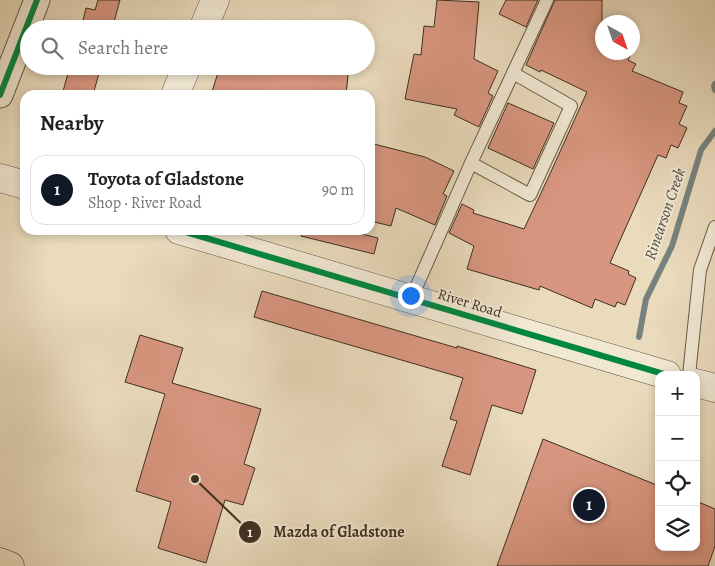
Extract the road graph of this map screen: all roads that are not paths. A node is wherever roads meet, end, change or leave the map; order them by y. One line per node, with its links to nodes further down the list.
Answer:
1 (37, 0): 4 (street)
2 (215, 0): 5 (street)
3 (547, 0): 7 (lane)
4 (29, 20)
5 (207, 20)
6 (20, 44): 10 (street)
7 (513, 73): 11 (lane); 11 (lane)
8 (183, 75): 9 (street)
9 (176, 90)
10 (0, 95)
11 (470, 163): 16 (lane)
12 (0, 178): 13 (street)
13 (20, 184)
14 (715, 227): 18 (lane)
15 (218, 236): 16 (street, River Road)
16 (412, 299): 17 (street, River Road)
17 (655, 371)
18 (689, 371)
19 (700, 384): 20 (street)
20 (715, 388)
21 (0, 562): 22 (main road)
22 (10, 566)

